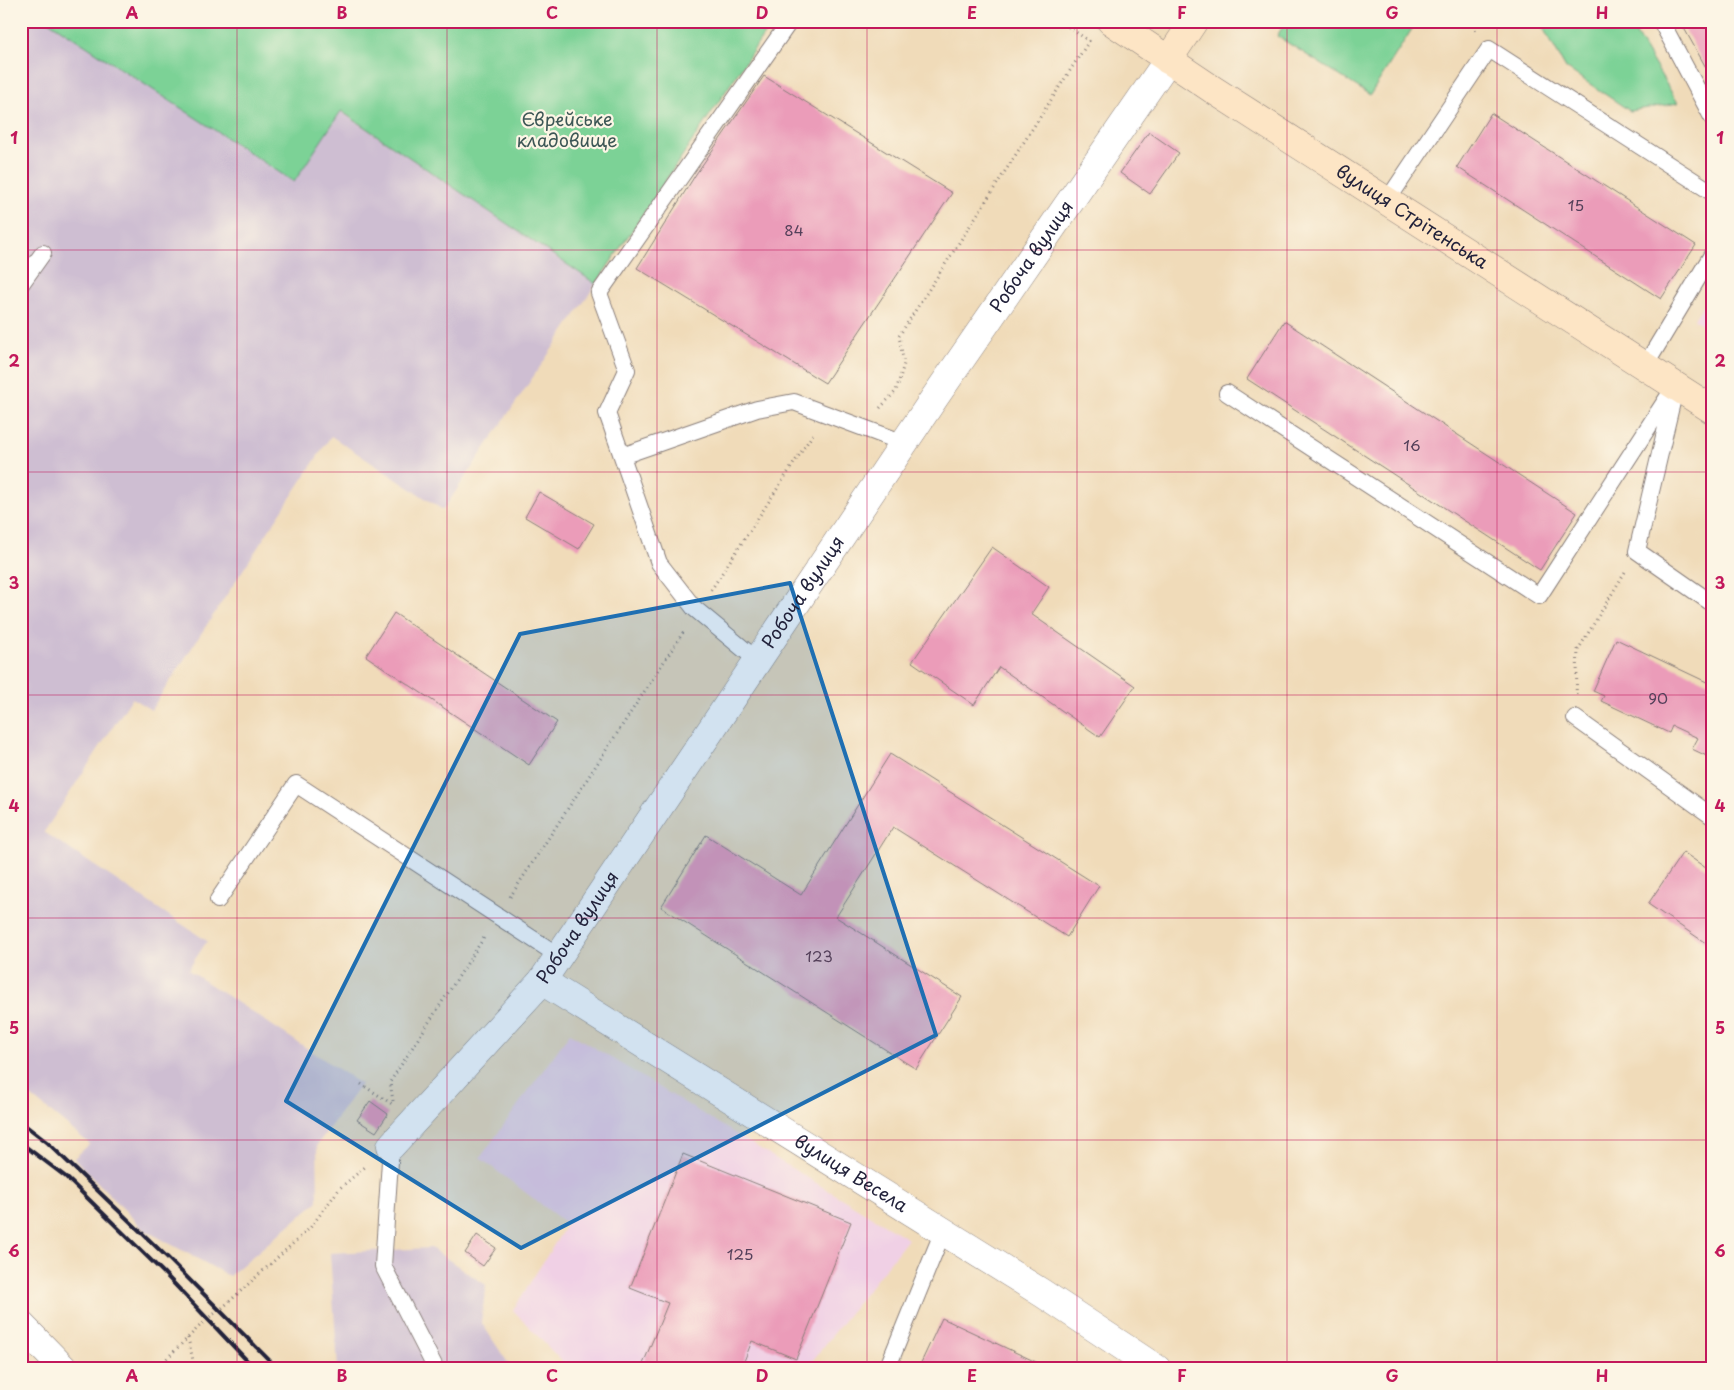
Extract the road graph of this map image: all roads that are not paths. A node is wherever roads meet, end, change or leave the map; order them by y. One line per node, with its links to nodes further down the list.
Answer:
1 (790, 21): 17 (lane)
2 (1111, 21): 5 (main road, вулиця Стрітенська)
3 (1194, 21): 5 (main road, Робоча вулиця)
4 (1661, 21): 6 (lane)
5 (1168, 60): 8 (main road, вулиця Стрітенська); 16 (street, Робоча вулиця)
6 (1713, 119)
7 (1713, 193): 8 (lane)
8 (1387, 201): 12 (main road, вулиця Стрітенська)
9 (43, 253): 11 (lane)
10 (1713, 253): 12 (lane)
11 (21, 284)
12 (1645, 366): 13 (main road, вулиця Стрітенська)
13 (1675, 386): 14 (lane); 15 (main road, вулиця Стрітенська); 18 (lane)
14 (1227, 393)
15 (1713, 410)
16 (904, 443): 17 (lane); 19 (street, Робоча вулиця)
17 (622, 456): 19 (lane)
18 (1713, 604)
19 (758, 661): 23 (street, Робоча вулиця)
20 (1575, 718): 21 (lane)
21 (1713, 817)
22 (218, 900): 23 (lane)
23 (559, 956): 24 (street, Робоча вулиця)
24 (542, 981): 25 (street, Робоча вулиця); 26 (street, вулиця Весела)
25 (391, 1146): 29 (lane)
26 (944, 1231): 30 (lane); 31 (street, вулиця Весела)
27 (21, 1325): 28 (street)
28 (64, 1369)
29 (436, 1369)
30 (887, 1369)
31 (1157, 1369)

